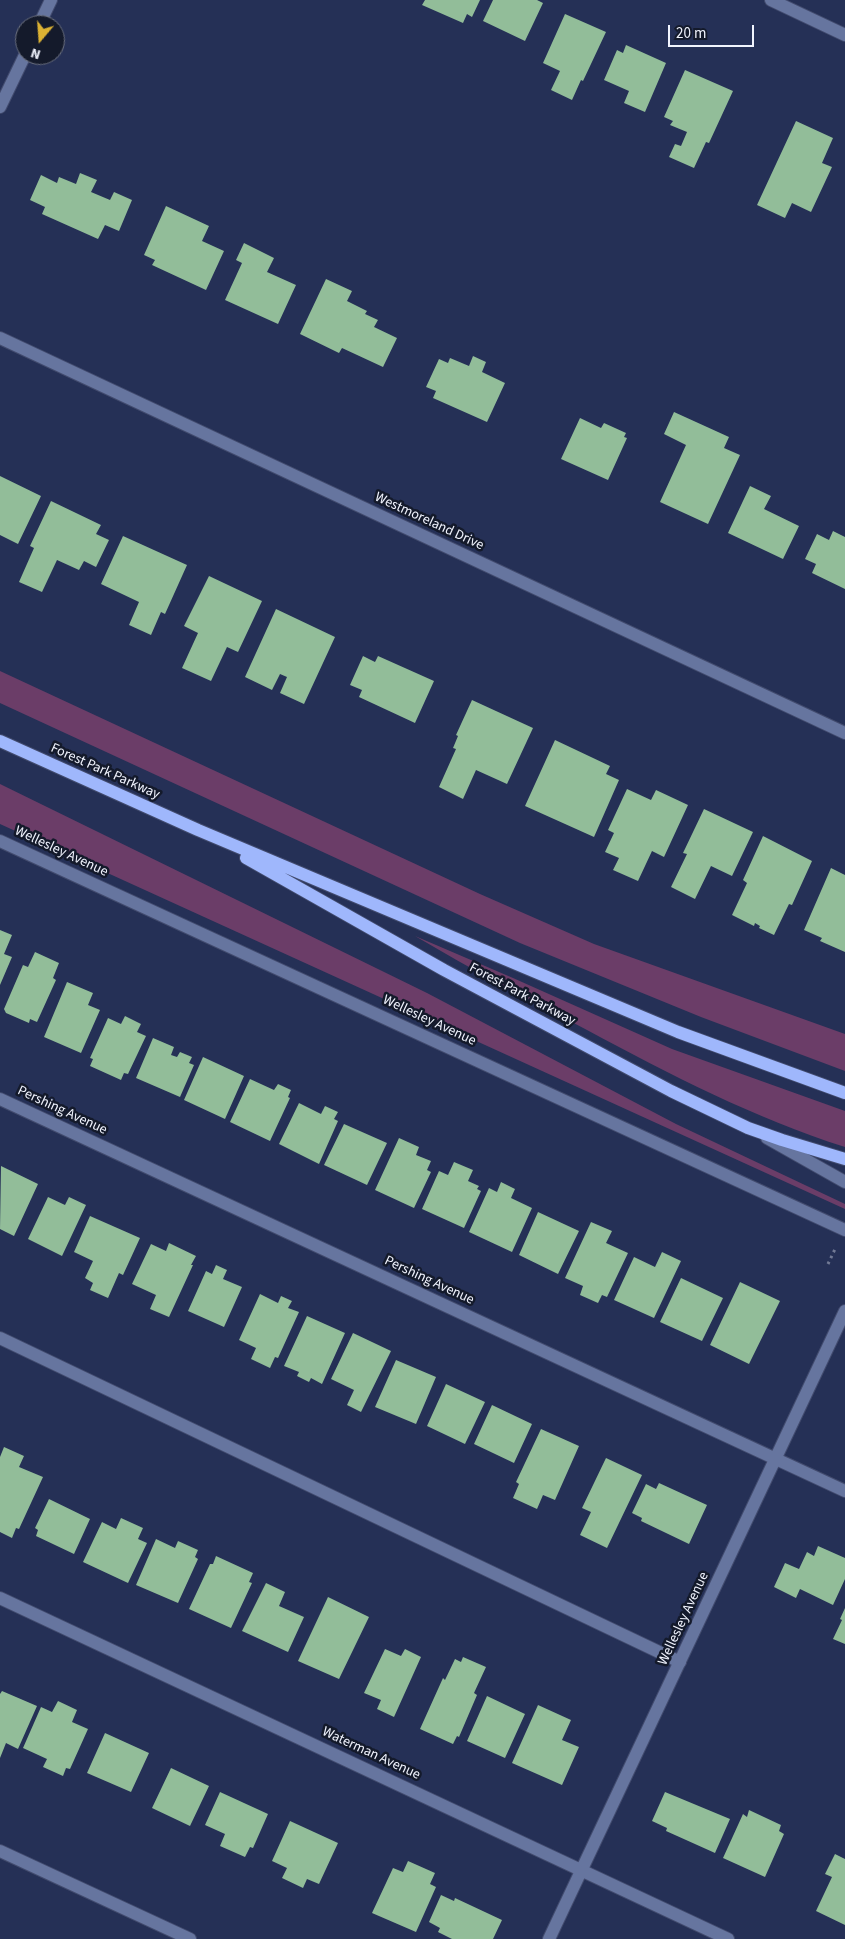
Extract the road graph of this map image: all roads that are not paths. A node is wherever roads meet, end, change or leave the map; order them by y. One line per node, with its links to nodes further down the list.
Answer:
1 (51, 0): 3 (street)
2 (771, 0): 4 (street)
3 (44, 15)
4 (845, 35)
5 (20, 65): 6 (street)
6 (0, 107)
7 (0, 338): 8 (street, Westmoreland Drive)
8 (845, 733)
9 (0, 741): 10 (main road, Forest Park Parkway)
10 (198, 830): 12 (main road, Forest Park Parkway); 14 (main road, Forest Park Parkway)
11 (0, 840): 17 (street, Wellesley Avenue)
12 (845, 1092)
13 (0, 1099): 20 (street, Pershing Avenue)
14 (748, 1128): 15 (main road, Forest Park Parkway); 16 (street)
15 (845, 1159)
16 (845, 1182)
17 (845, 1230)
18 (845, 1311): 20 (street, Wellesley Avenue)
19 (0, 1338): 23 (street)
20 (776, 1458): 21 (street, Pershing Avenue); 23 (street, Wellesley Avenue)
21 (845, 1491)
22 (0, 1598): 25 (street, Waterman Avenue)
23 (680, 1662): 25 (street, Wellesley Avenue)
24 (0, 1851): 26 (street)
25 (582, 1869): 27 (street, Wellesley Avenue); 28 (street, Waterman Avenue)
26 (190, 1939)
27 (549, 1939)
28 (728, 1939)

